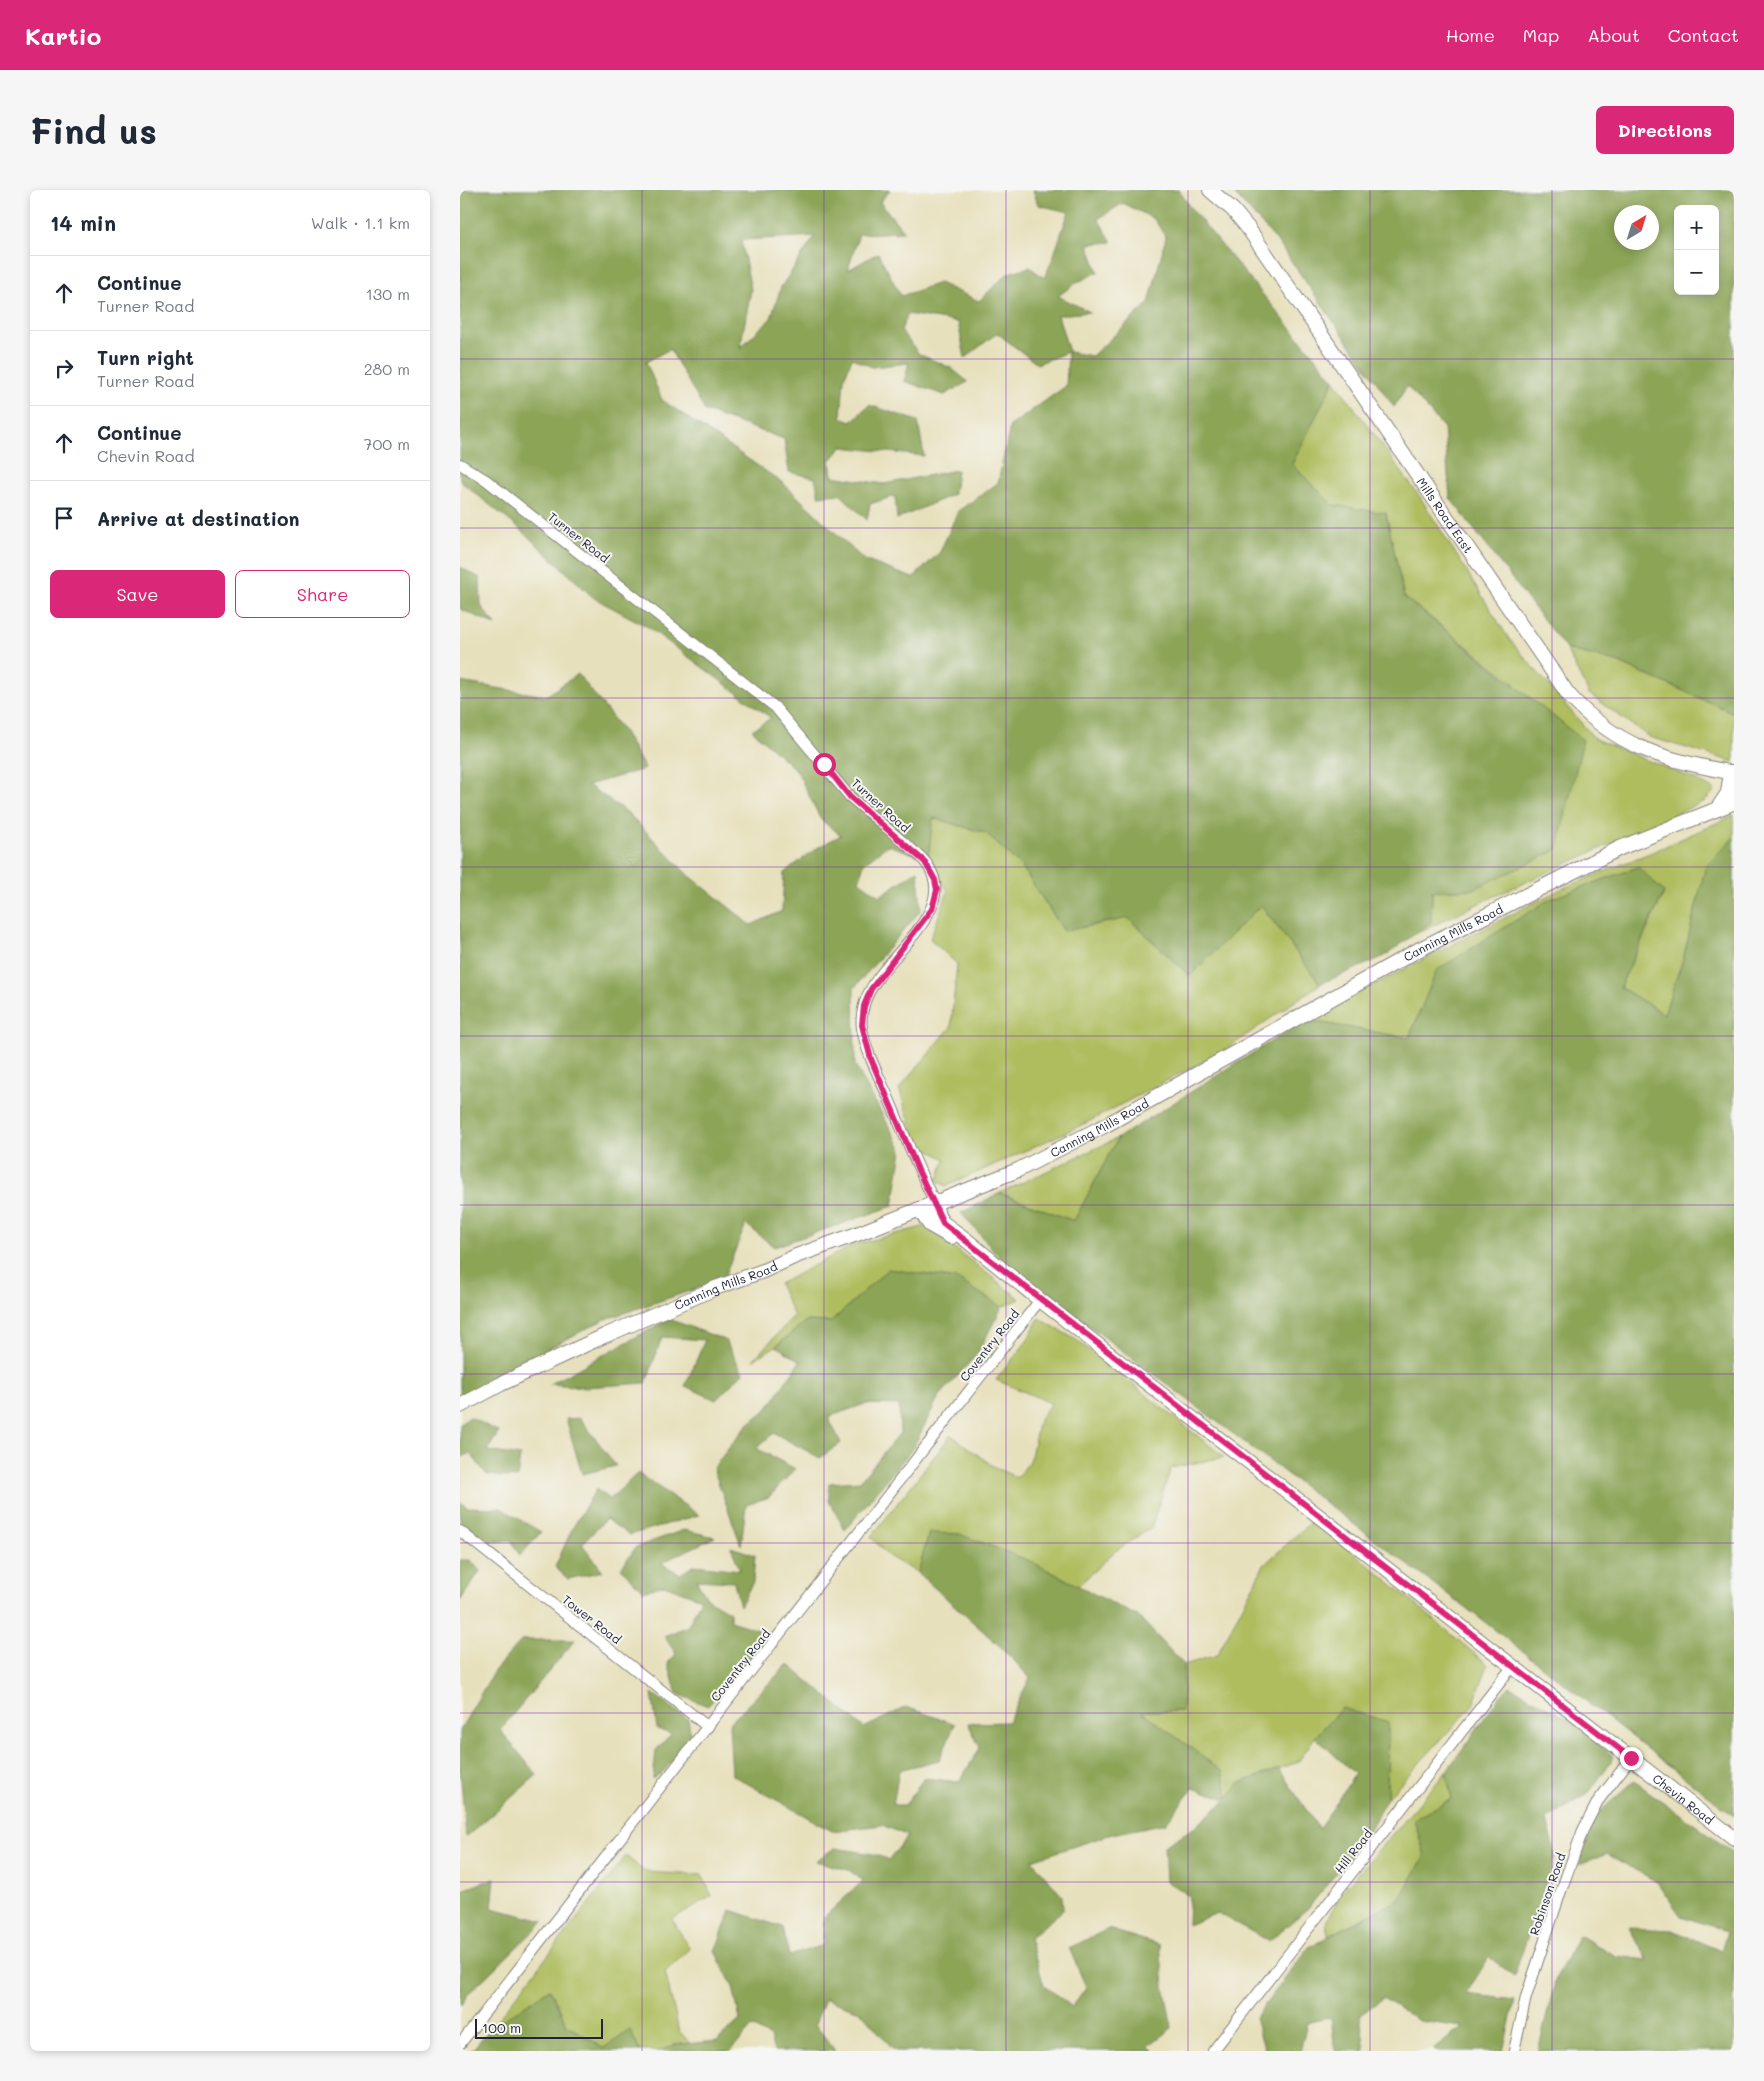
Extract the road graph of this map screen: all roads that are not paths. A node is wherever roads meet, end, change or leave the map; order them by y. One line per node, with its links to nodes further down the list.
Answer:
1 (1210, 190): 3 (main road, Mills Road East)
2 (460, 464): 6 (street, Turner Road)
3 (1733, 772): 5 (main road)
4 (1734, 800): 5 (main road, Canning Mills Road)
5 (1718, 809): 6 (main road, Canning Mills Road)
6 (935, 1203): 7 (main road, Canning Mills Road); 8 (main road, Chevin Road)
7 (919, 1209): 8 (main road, Chevin Road); 10 (main road, Canning Mills Road)
8 (970, 1245): 9 (main road, Chevin Road)
9 (1040, 1300): 12 (main road, Chevin Road); 13 (street, Coventry Road)
10 (460, 1406)
11 (460, 1531): 13 (street, Tower Road)
12 (1512, 1666): 14 (main road, Chevin Road); 17 (street, Hill Road)
13 (708, 1727): 16 (street, Coventry Road)
14 (1631, 1758): 15 (main road, Chevin Road); 18 (street, Robinson Road)
15 (1734, 1838)
16 (460, 2044)
17 (1213, 2051)
18 (1514, 2051)

